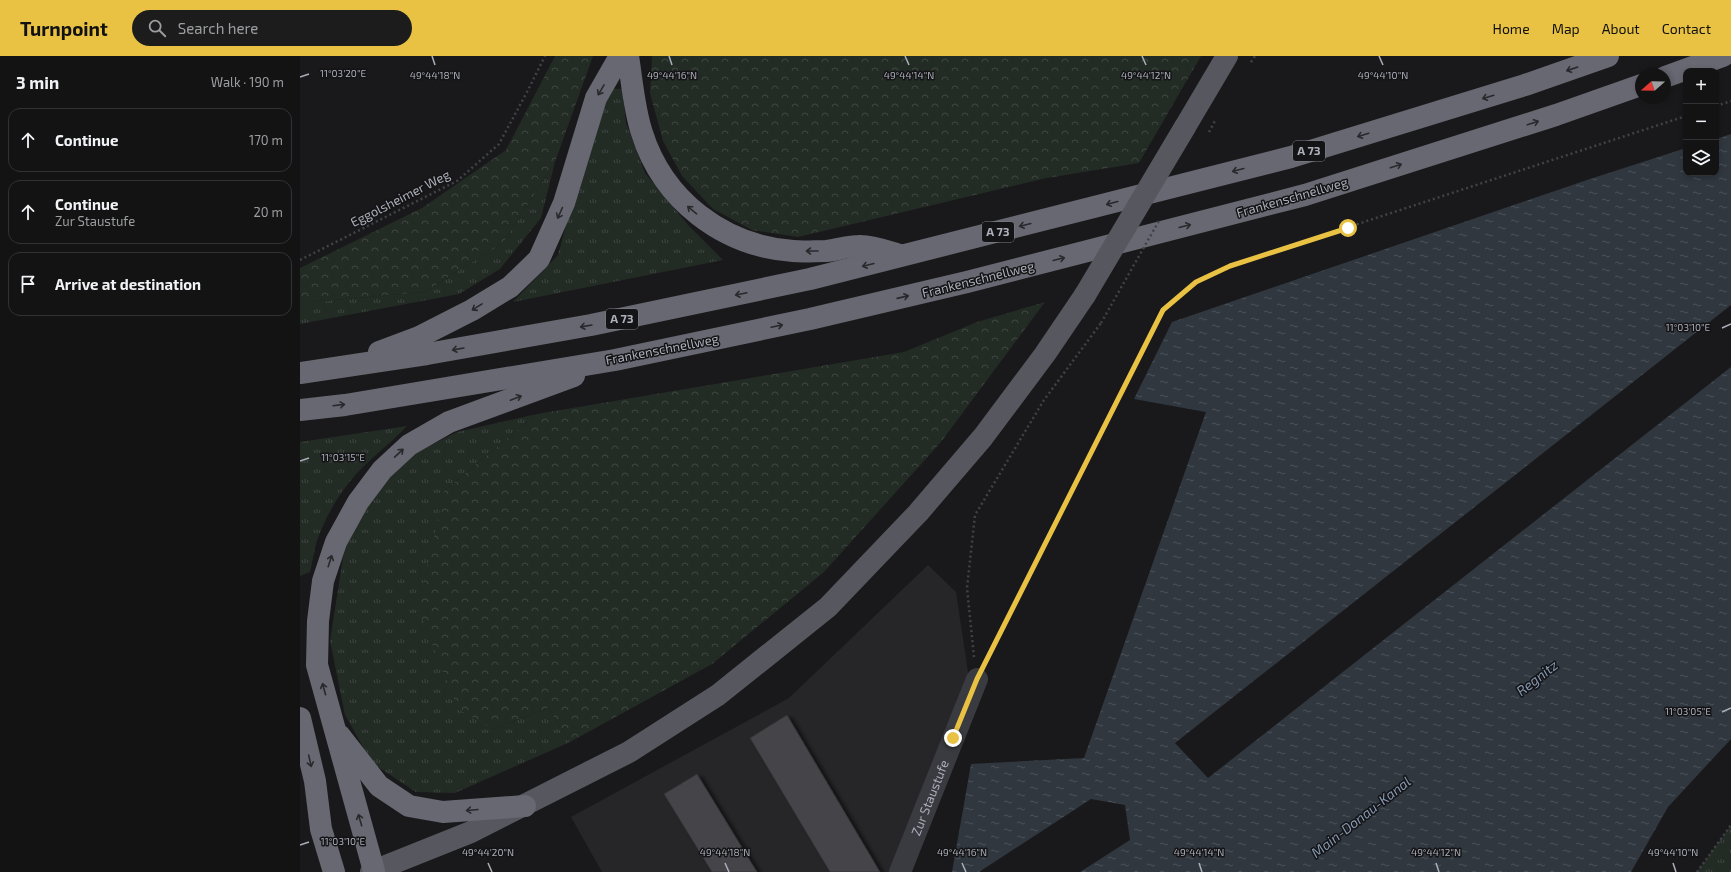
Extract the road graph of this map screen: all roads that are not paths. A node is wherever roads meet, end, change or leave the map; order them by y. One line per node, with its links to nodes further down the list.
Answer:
1 (620, 56): 10 (highway, one-way to 10)
2 (628, 56): 8 (highway, one-way to 2)
3 (1227, 56): 16 (main road, bridge)
4 (1608, 56): 8 (highway, A 73, one-way to 8)
5 (1723, 56): 6 (highway)
6 (1671, 75)
7 (1635, 87): 9 (highway, Frankenschnellweg, one-way to 7)
8 (906, 256): 10 (highway, A 73, one-way to 10)
9 (615, 360): 12 (highway, Frankenschnellweg, one-way to 9); 15 (highway, one-way to 9)
10 (336, 368): 11 (highway, A 73)
11 (300, 373)
12 (300, 410)
13 (977, 679): 19 (street, Zur Staustufe)
14 (300, 718): 17 (highway, one-way to 17)
15 (333, 727): 16 (highway, one-way to 15); 18 (highway, one-way to 15)
16 (525, 806): 18 (main road)
17 (334, 872)
18 (373, 872)
19 (900, 872)

